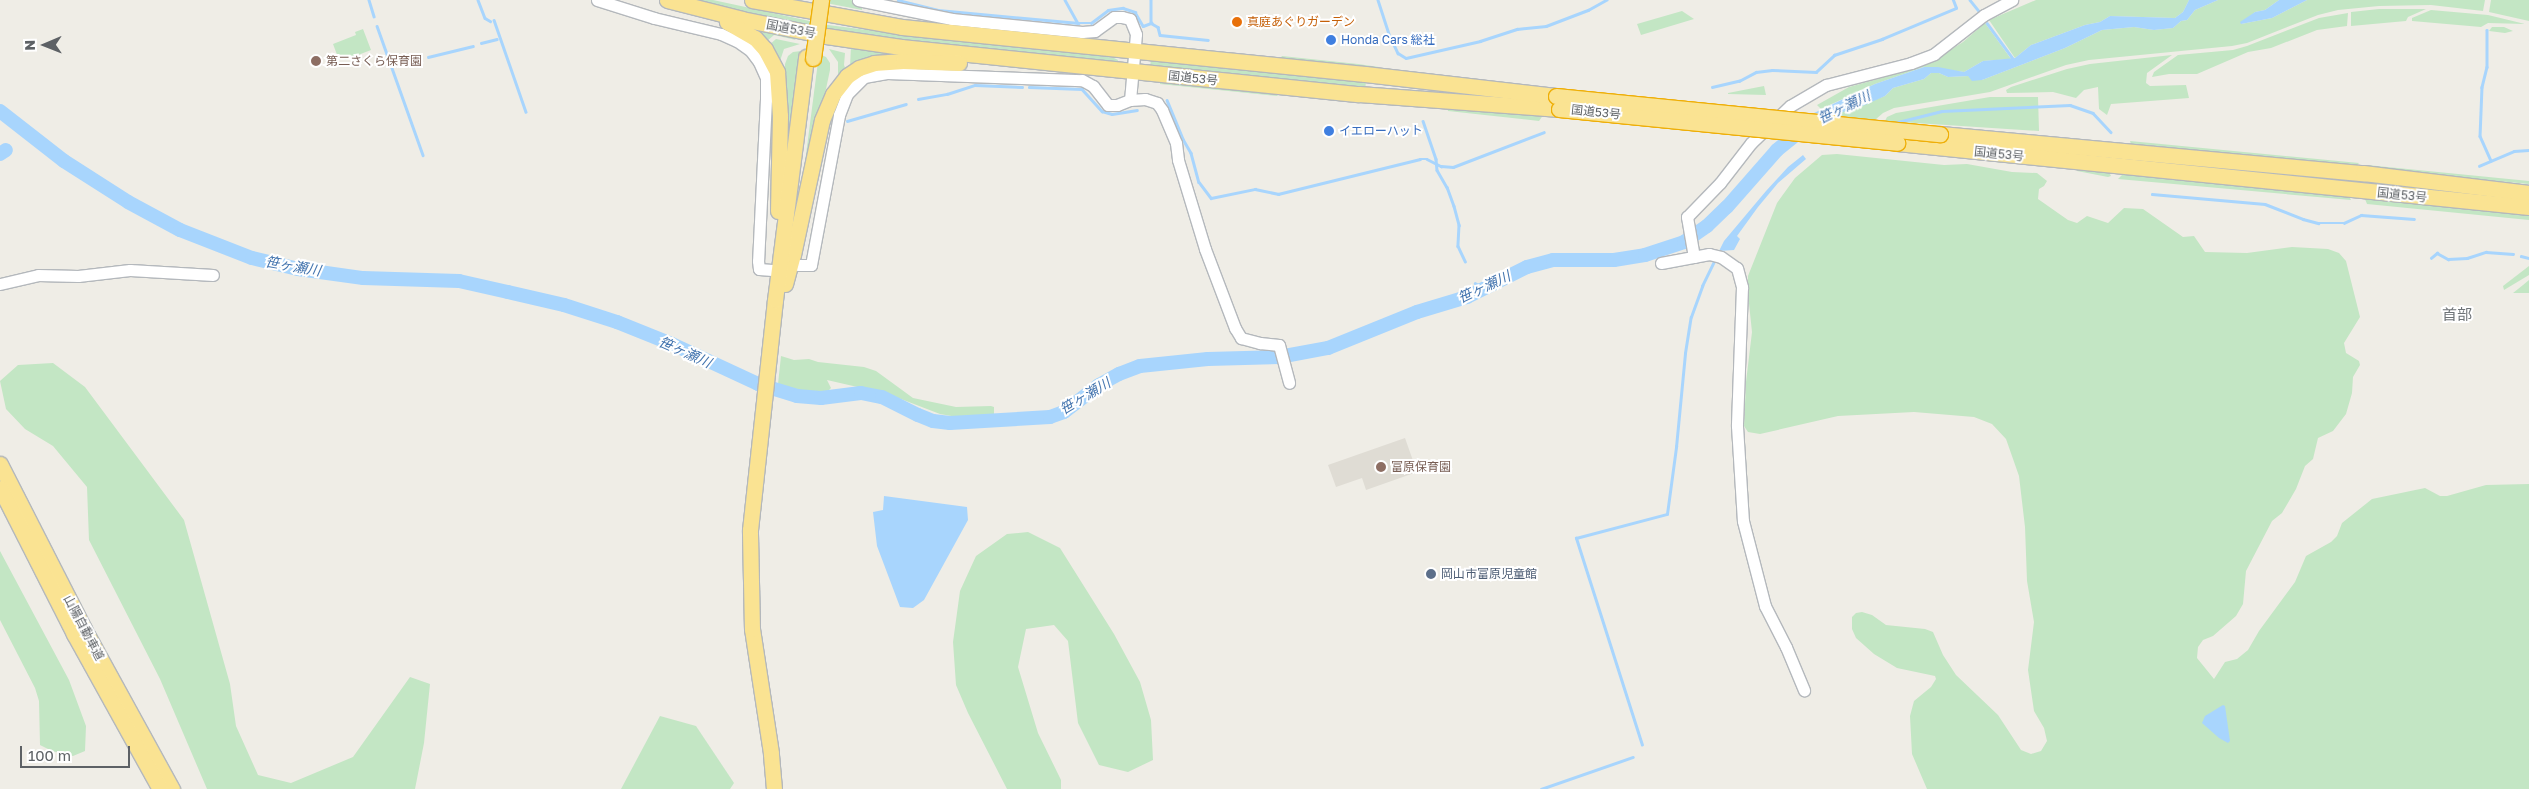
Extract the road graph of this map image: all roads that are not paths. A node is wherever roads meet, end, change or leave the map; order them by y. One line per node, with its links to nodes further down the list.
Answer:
1 (597, 0): 21 (street)
2 (667, 0): 9 (highway, 国道53号)
3 (752, 0): 8 (highway, 国道53号)
4 (785, 0): 8 (highway)
5 (821, 0): 11 (highway, bridge)
6 (858, 0): 10 (street)
7 (2012, 0): 18 (street)
8 (808, 5): 10 (highway, 国道53号); 11 (highway)
9 (716, 13): 12 (highway, 国道53号); 24 (highway)
10 (1135, 51): 13 (street); 15 (highway, 国道53号)
11 (810, 57): 24 (highway)
12 (1068, 66): 13 (highway, 国道53号); 24 (highway)
13 (1133, 71): 14 (street); 15 (highway, 国道53号)
14 (1130, 100): 20 (street); 25 (street)
15 (1557, 103): 16 (highway, 国道53号, bridge); 17 (highway, 国道53号, bridge)
16 (2529, 193)
17 (2529, 207)
18 (1693, 255): 19 (street); 29 (street)
19 (1661, 263)
20 (798, 265)
21 (772, 270)
22 (213, 275): 23 (street)
23 (0, 284)
24 (779, 294): 27 (highway)
25 (1289, 383)
26 (0, 464): 31 (highway, 山陽自動車道)
27 (757, 484): 32 (highway); 33 (highway)
28 (0, 488): 30 (highway, 山陽自動車道)
29 (1804, 690)
30 (160, 789)
31 (172, 789)
32 (774, 789)
33 (780, 789)

